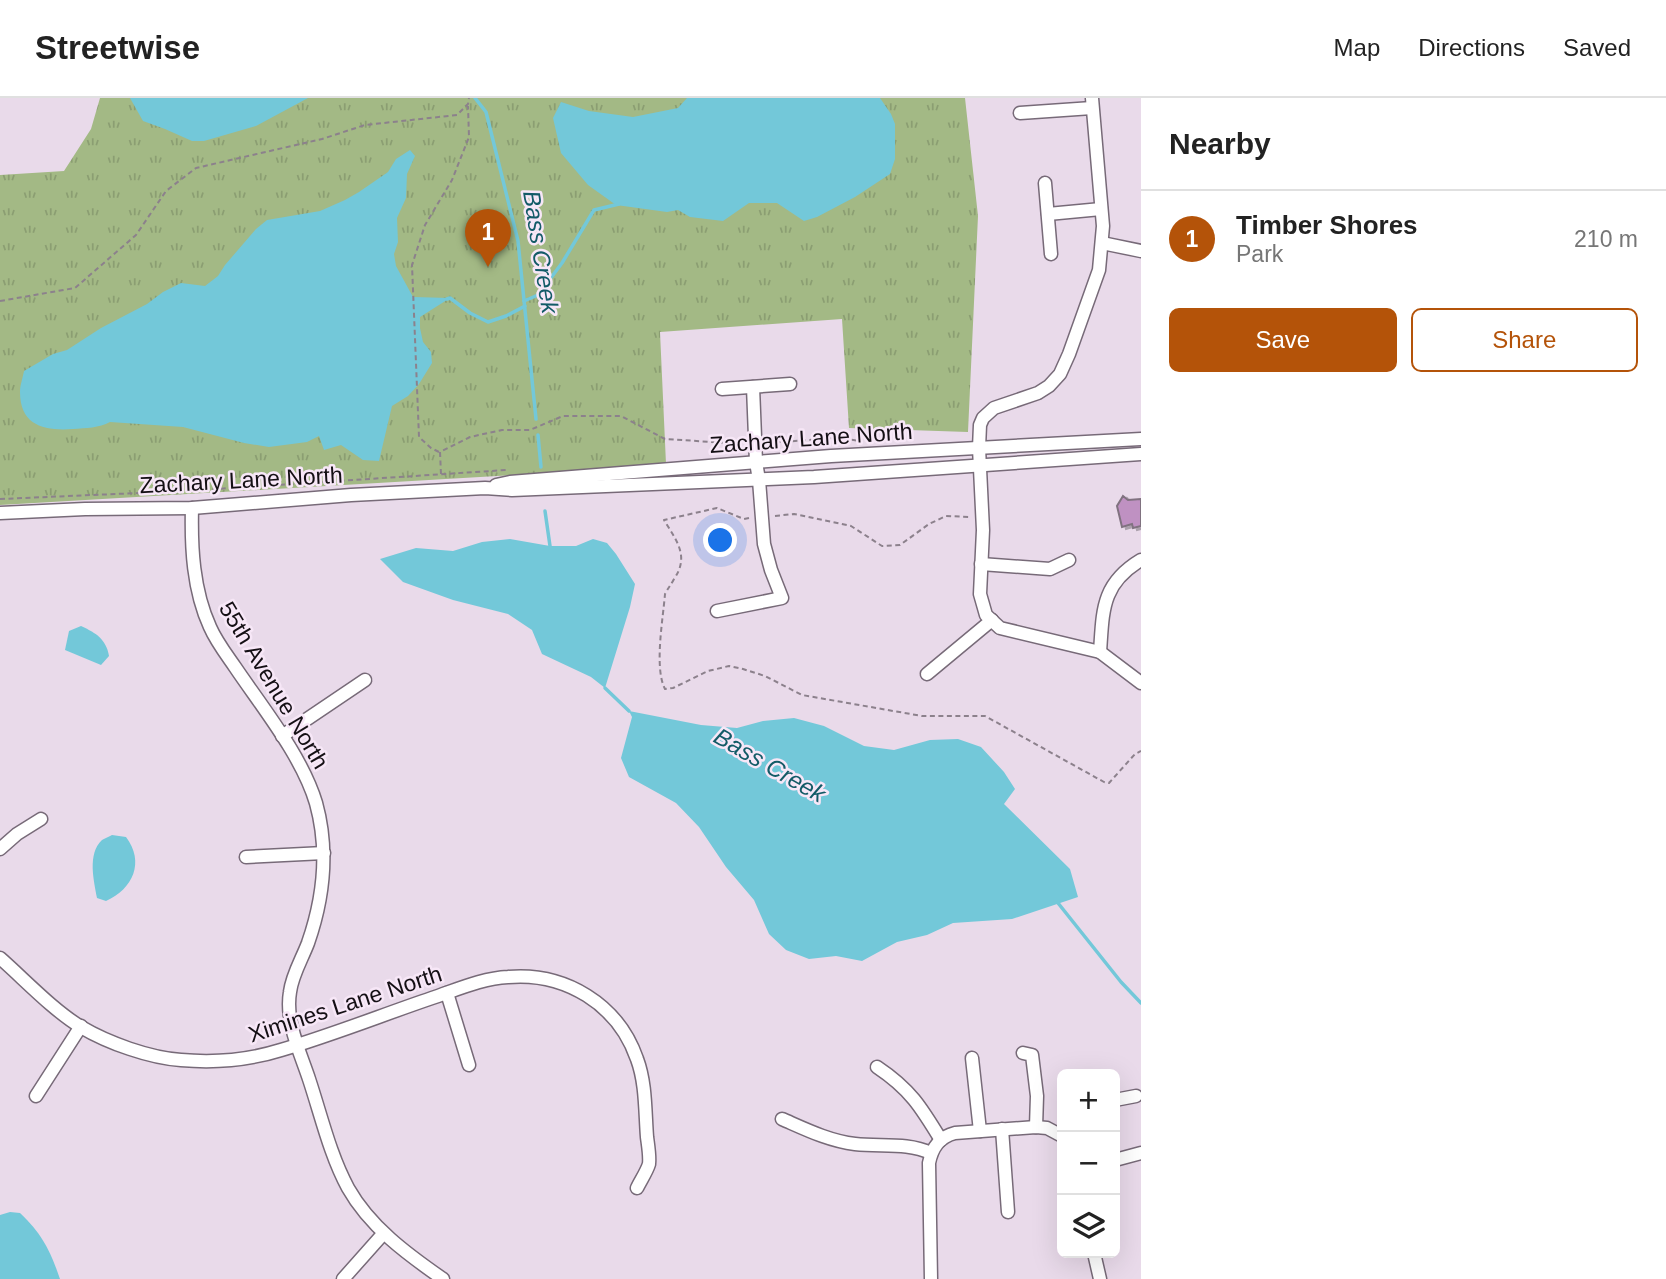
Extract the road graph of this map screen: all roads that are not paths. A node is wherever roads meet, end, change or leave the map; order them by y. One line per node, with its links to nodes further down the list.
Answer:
1 (1092, 103): 2 (street); 4 (street)
2 (1020, 113)
3 (1045, 183): 5 (street)
4 (1101, 209): 5 (street); 6 (street)
5 (1048, 214): 8 (street)
6 (1102, 243): 7 (street); 13 (street)
7 (1141, 251)
8 (1051, 254)
9 (790, 384): 10 (street)
10 (753, 387): 11 (street); 15 (street)
11 (722, 388)
12 (1141, 439): 13 (street, Zachary Lane North)
13 (979, 449): 15 (street, Zachary Lane North); 16 (street)
14 (1141, 454): 16 (street, Zachary Lane North)
15 (756, 462): 17 (street); 18 (street, Zachary Lane North)
16 (979, 465): 17 (street, Zachary Lane North); 23 (street)
17 (759, 480): 18 (street, Zachary Lane North); 24 (street)
18 (485, 488): 19 (street, Zachary Lane North)
19 (192, 508): 20 (street, Zachary Lane North); 30 (street, 55th Avenue North)
20 (0, 513)
21 (1069, 560): 23 (street)
22 (1141, 560): 26 (street)
23 (981, 564): 25 (street)
24 (717, 611)
25 (992, 620): 26 (street); 27 (street)
26 (1100, 652): 29 (street)
27 (928, 674)
28 (365, 681): 30 (street)
29 (1141, 683)
30 (282, 736): 33 (street, 55th Avenue North)
31 (41, 819): 32 (street)
32 (0, 849)
33 (324, 853): 34 (street); 38 (street, 55th Avenue North)
34 (246, 857)
35 (0, 958): 37 (street, Ximines Lane North)
36 (447, 993): 38 (street, Ximines Lane North); 41 (street); 55 (street, Ximines Lane North)
37 (81, 1026): 38 (street, Ximines Lane North); 43 (street)
38 (297, 1044): 57 (street, 55th Avenue North)
39 (1023, 1053): 47 (street)
40 (972, 1058): 49 (street)
41 (469, 1065)
42 (877, 1067): 51 (street)
43 (36, 1096)
44 (1136, 1096): 45 (street)
45 (1120, 1099)
46 (782, 1119): 52 (street)
47 (1036, 1127): 48 (street); 50 (street)
48 (1002, 1129): 49 (street); 56 (street)
49 (984, 1130): 51 (street)
50 (1057, 1133)
51 (941, 1140): 52 (street)
52 (931, 1153): 61 (street)
53 (1141, 1153): 54 (street)
54 (1120, 1159)
55 (638, 1188)
56 (1008, 1212)
57 (383, 1234): 59 (street); 60 (street, 55th Avenue North)
58 (1095, 1258): 62 (street)
59 (343, 1279)
60 (443, 1279)
61 (931, 1279)
62 (1100, 1279)

